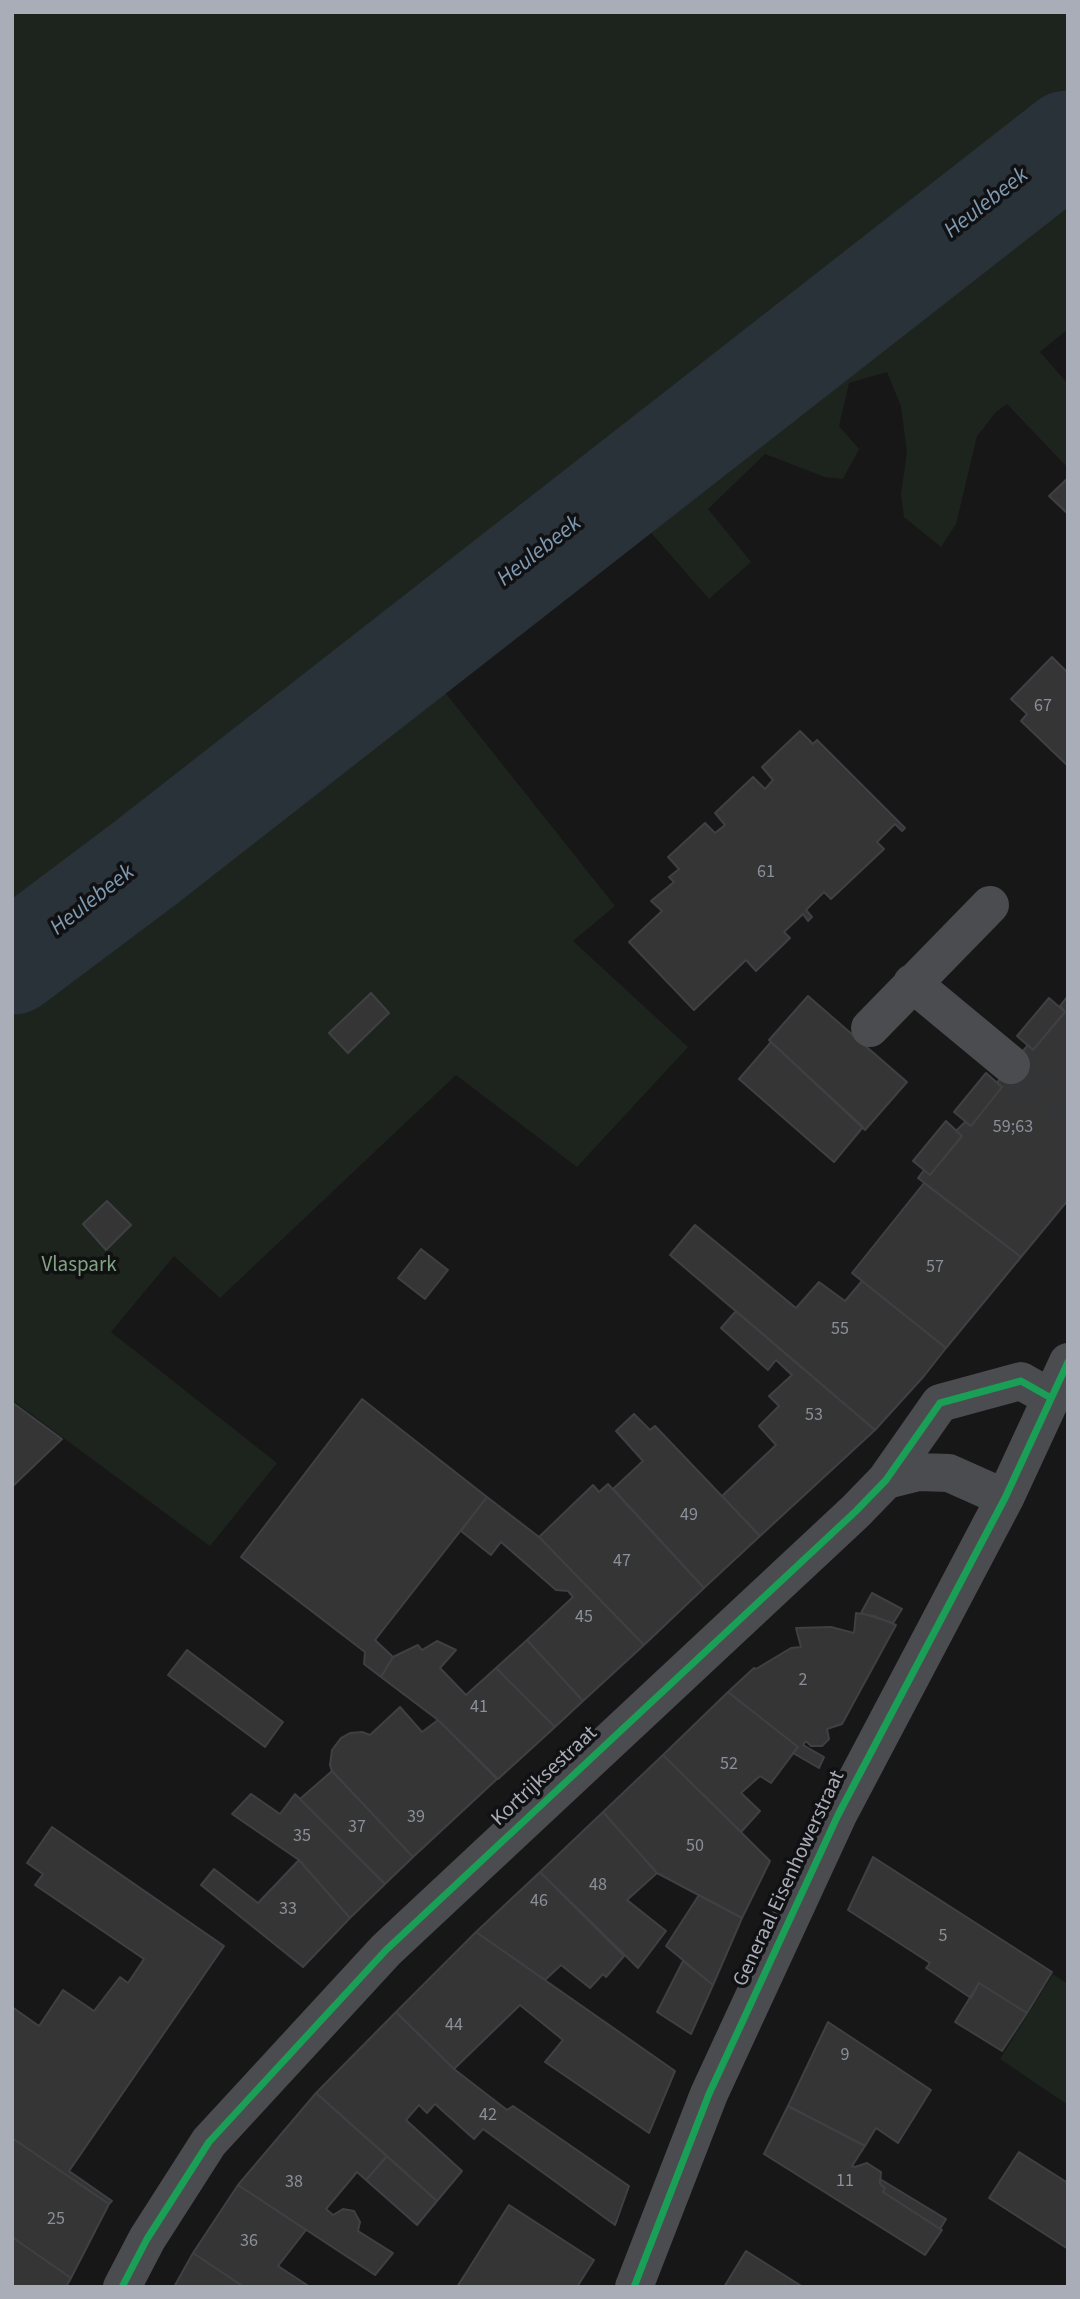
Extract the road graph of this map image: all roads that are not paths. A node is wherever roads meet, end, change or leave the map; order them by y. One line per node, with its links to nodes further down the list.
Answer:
1 (990, 905): 2 (street)
2 (912, 983): 3 (street); 4 (street)
3 (870, 1028)
4 (1011, 1065)
5 (1068, 1363): 6 (street)
6 (1051, 1398): 7 (street, Kortrijksestraat); 8 (street)
7 (886, 1480): 8 (street); 9 (street, Kortrijksestraat)
8 (1005, 1498): 10 (street, Generaal Eisenhowerstraat)
9 (122, 2287)
10 (634, 2287)

